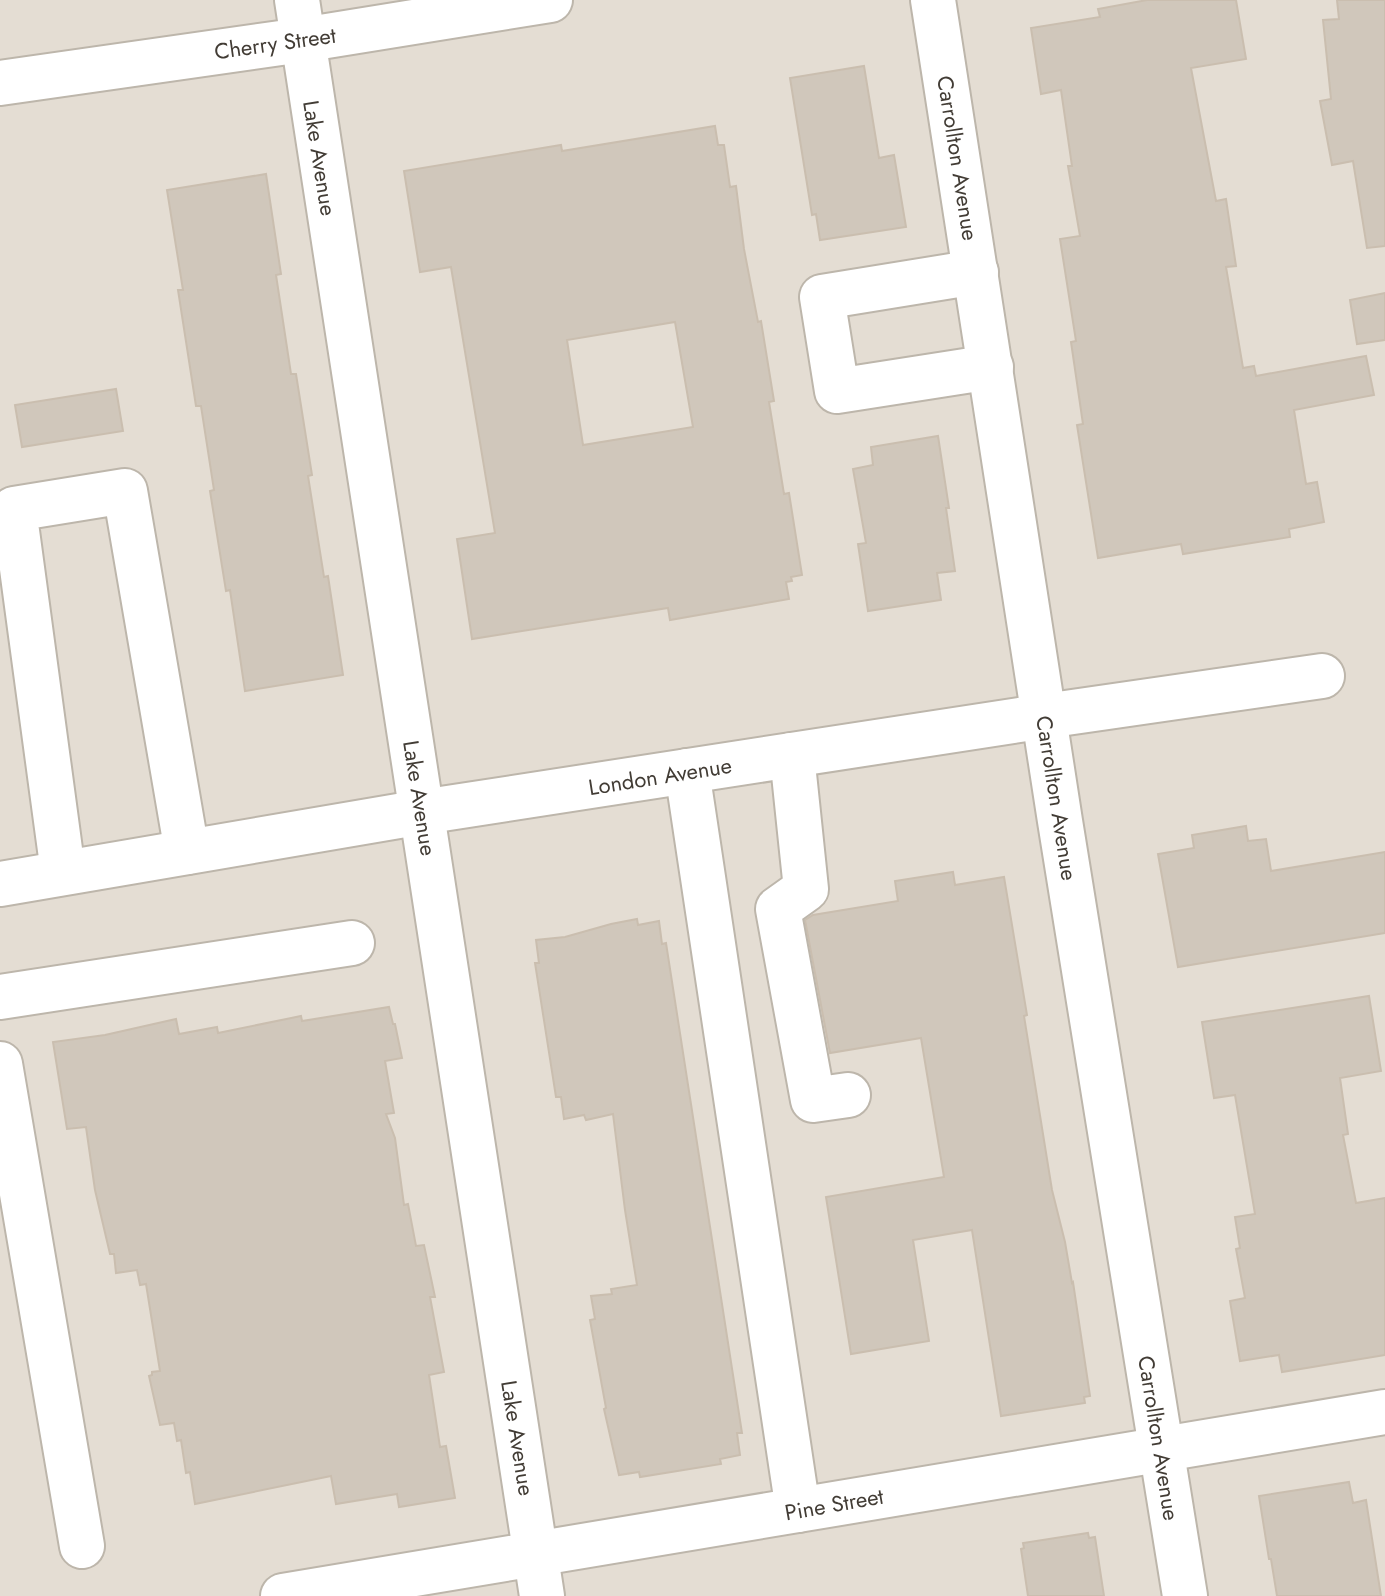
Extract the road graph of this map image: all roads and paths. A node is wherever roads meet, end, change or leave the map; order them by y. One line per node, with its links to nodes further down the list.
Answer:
1 (550, 0): 3 (street, Cherry Street)
2 (933, 0): 5 (street, Carrollton Avenue)
3 (299, 20): 4 (street, Cherry Street); 11 (street, Lake Avenue)
4 (0, 83)
5 (976, 272): 6 (street, Carrollton Avenue); 6 (street)
6 (991, 367): 8 (street, Carrollton Avenue)
7 (1322, 676): 8 (street, London Avenue)
8 (1045, 716): 9 (street, London Avenue); 20 (street, Carrollton Avenue)
9 (792, 755): 10 (street, London Avenue); 18 (street)
10 (687, 771): 11 (street, London Avenue); 21 (street)
11 (422, 812): 12 (street, London Avenue); 23 (street, Lake Avenue)
12 (187, 852): 13 (street, London Avenue); 13 (street)
13 (63, 872): 14 (street, London Avenue)
14 (0, 884)
15 (352, 943): 16 (street)
16 (0, 997)
17 (0, 1064): 22 (street)
18 (848, 1095)
19 (1385, 1412): 20 (street, Pine Street)
20 (1160, 1449): 21 (street, Pine Street); 25 (street, Carrollton Avenue)
21 (798, 1510): 23 (street, Pine Street)
22 (82, 1546)
23 (539, 1575): 24 (street, Pine Street)
24 (283, 1596)
25 (1185, 1596)

